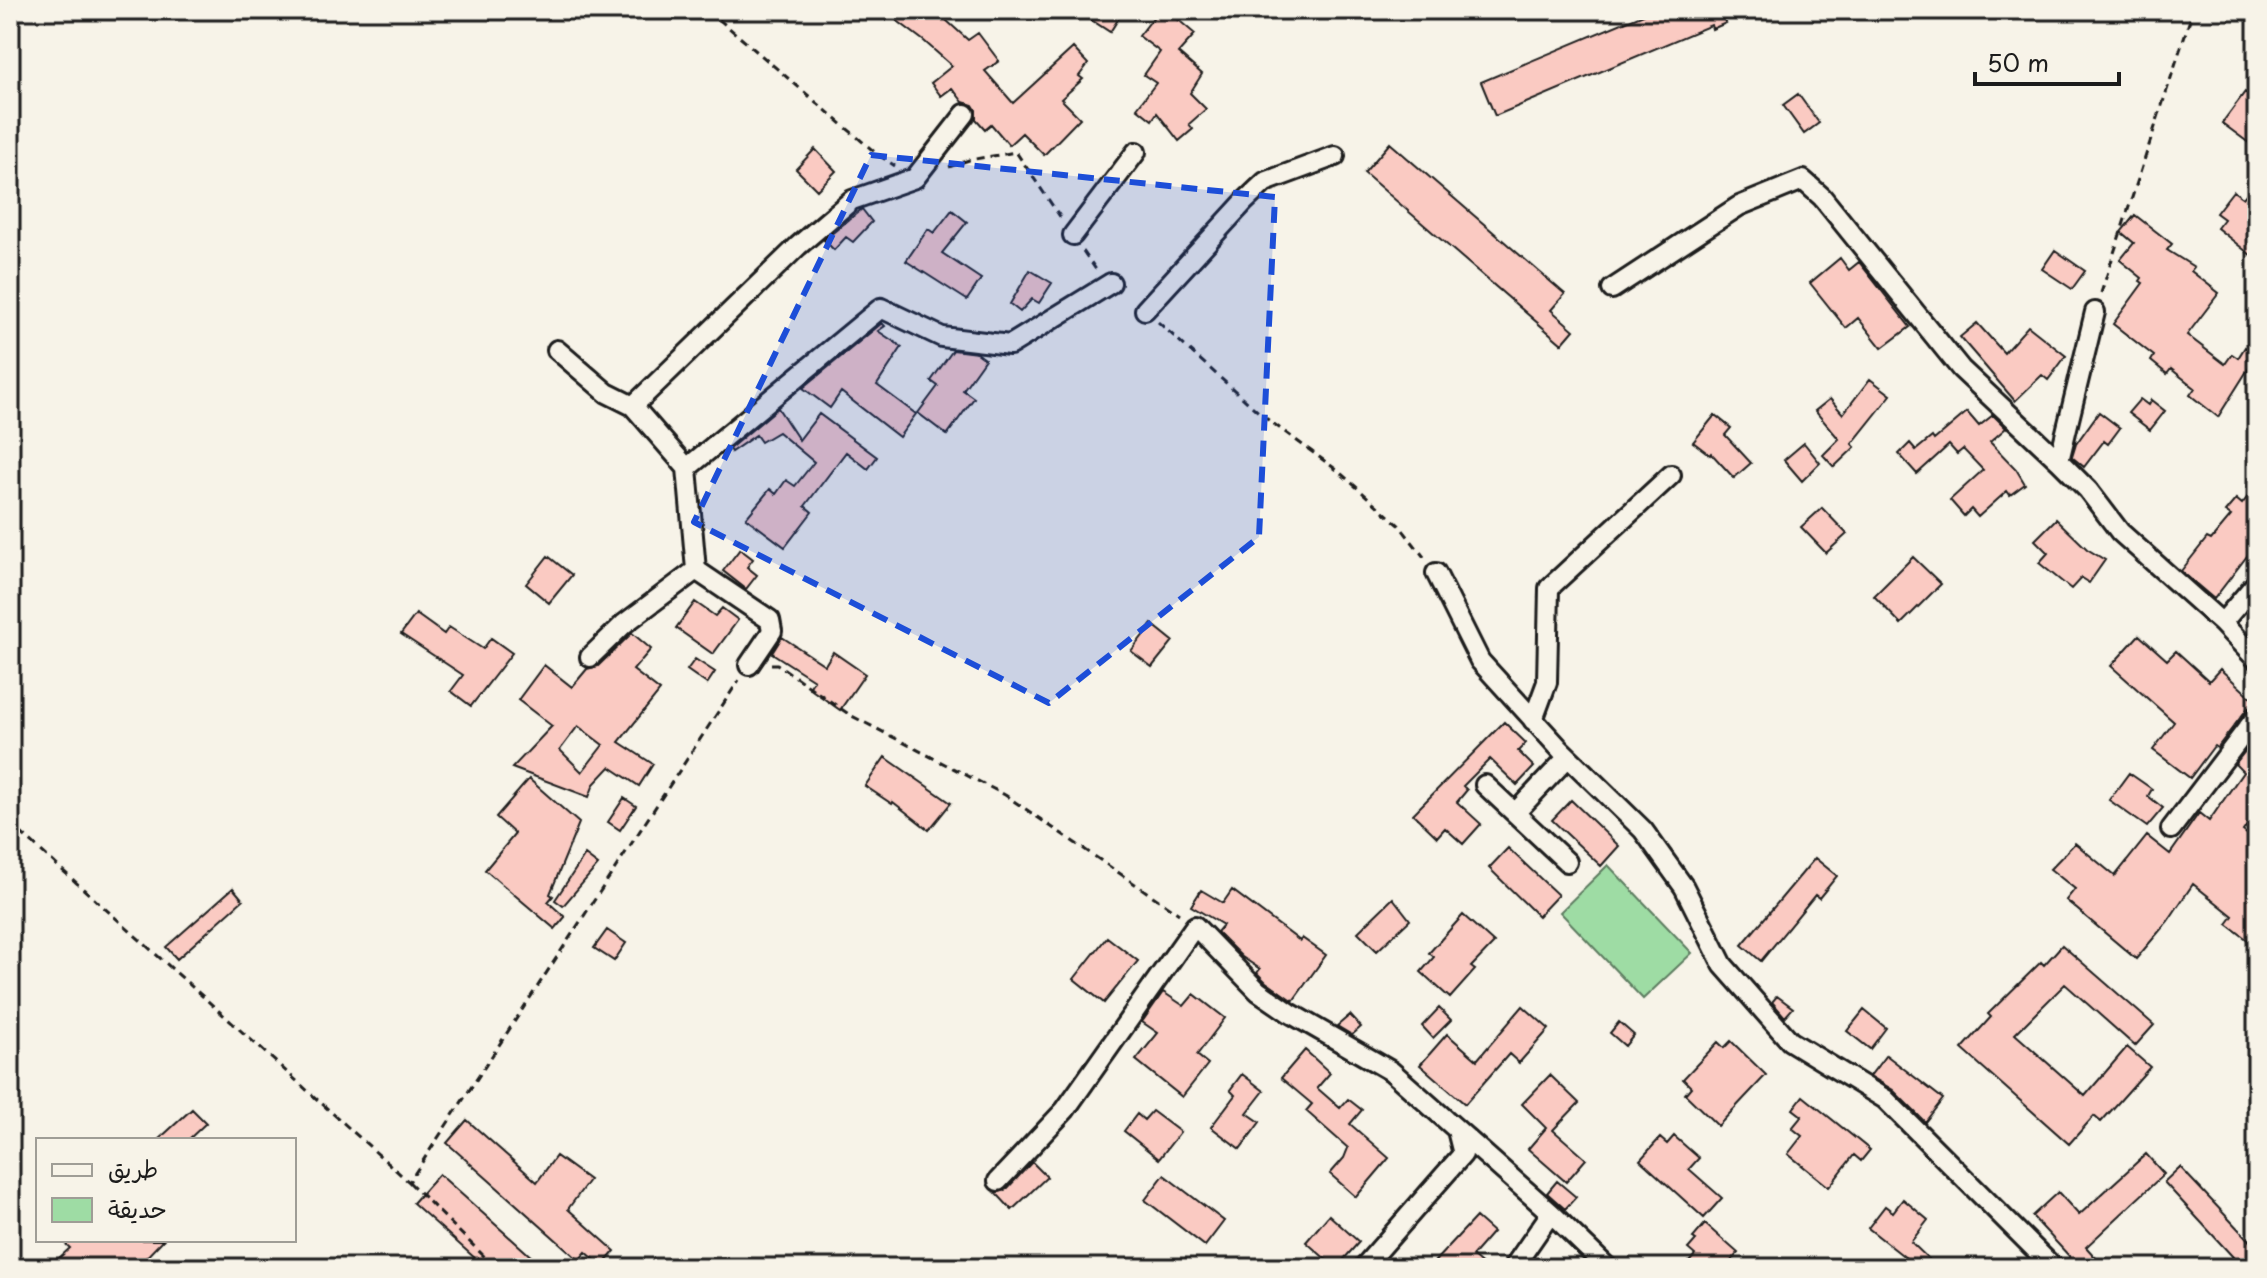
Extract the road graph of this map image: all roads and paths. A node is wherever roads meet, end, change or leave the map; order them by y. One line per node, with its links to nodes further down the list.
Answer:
1 (708, 10): 6 (path)
2 (2193, 10): 11 (path)
3 (965, 114): 6 (street)
4 (1136, 152): 7 (street)
5 (1335, 156): 10 (street)
6 (915, 178): 7 (path); 13 (street)
7 (1073, 235): 8 (path)
8 (1111, 283): 15 (street)
9 (1612, 289): 14 (street)
10 (1145, 310): 18 (path)
11 (2095, 312): 14 (street)
12 (557, 350): 13 (street)
13 (633, 406): 15 (street)
14 (2059, 461): 20 (street)
15 (687, 468): 17 (street)
16 (1671, 475): 25 (street)
17 (696, 570): 21 (street); 23 (street)
18 (1436, 573): 25 (street)
19 (2257, 582): 20 (street)
20 (2222, 623): 22 (street)
21 (590, 657)
22 (2257, 660)
23 (749, 665): 32 (path); 35 (path)
24 (2257, 716): 30 (street)
25 (1533, 720): 26 (street)
26 (1568, 757): 28 (street); 43 (street)
27 (1485, 785): 28 (street)
28 (1515, 813): 31 (street)
29 (10, 823): 35 (path)
30 (2171, 829)
31 (1567, 862)
32 (1195, 926): 33 (street); 34 (street)
33 (1457, 1130): 36 (street); 40 (street)
34 (998, 1181)
35 (409, 1182): 39 (path)
36 (1551, 1213): 41 (street); 42 (street)
37 (10, 1249): 38 (path)
38 (28, 1268)
39 (496, 1268)
40 (1363, 1268)
41 (1513, 1268)
42 (1608, 1268)
43 (2054, 1268)

